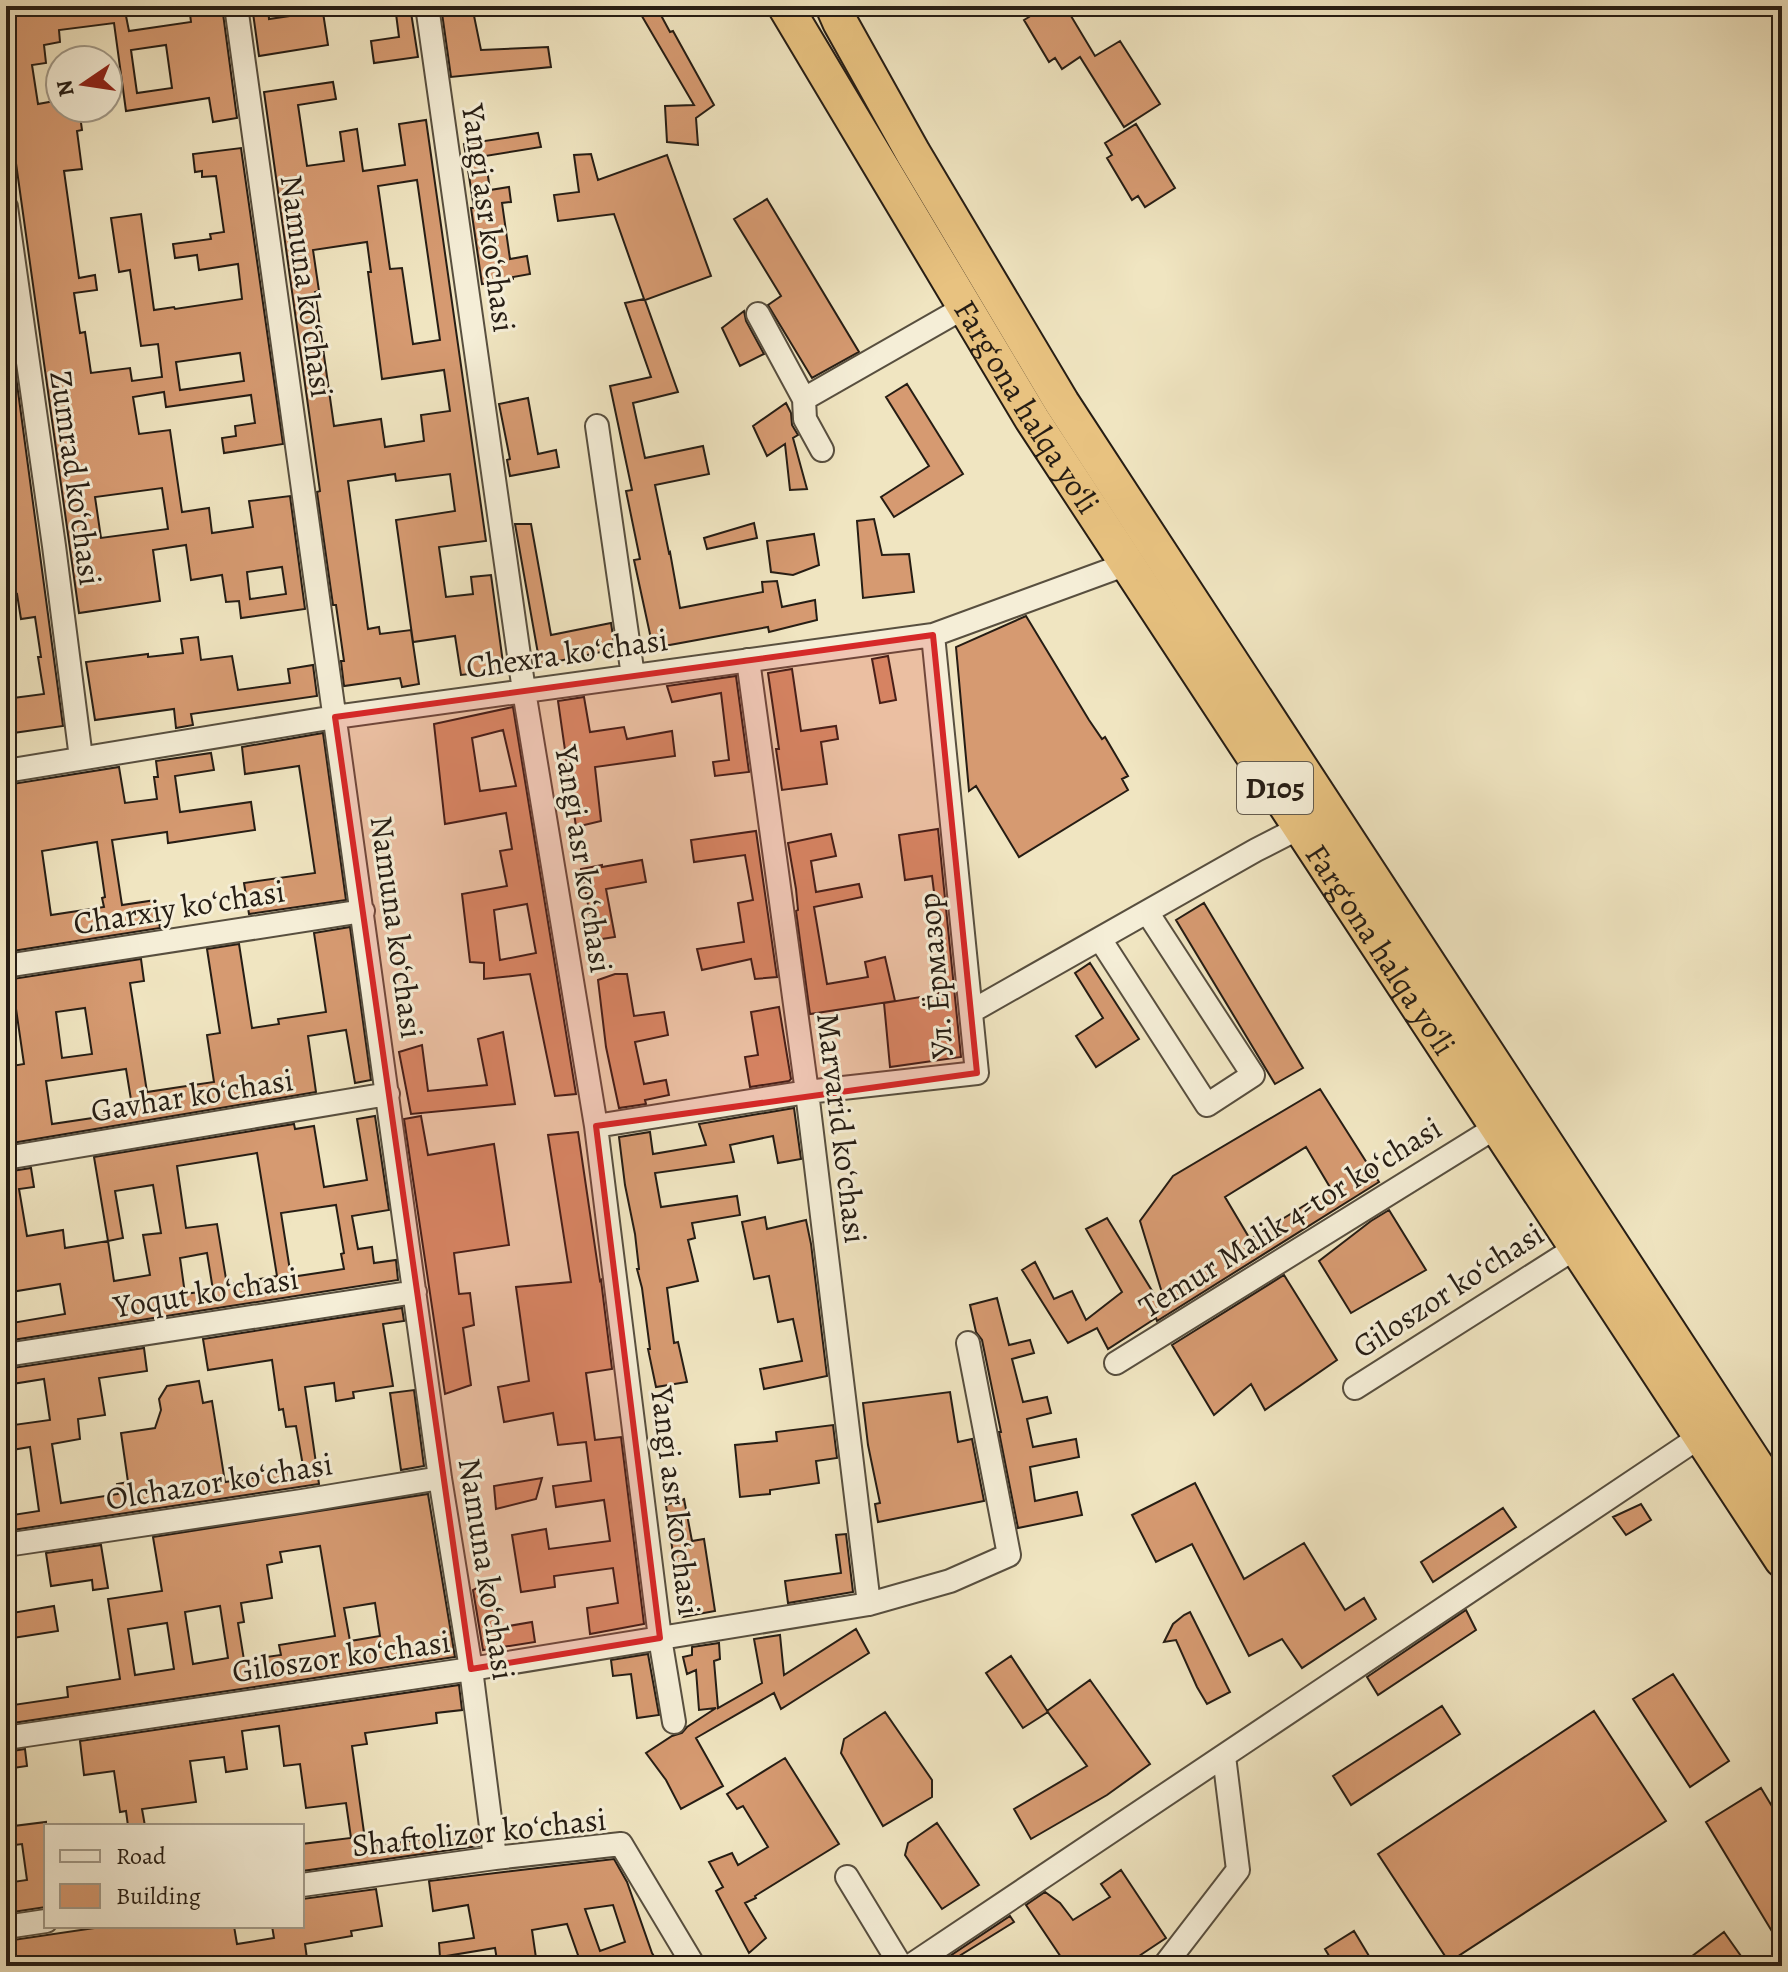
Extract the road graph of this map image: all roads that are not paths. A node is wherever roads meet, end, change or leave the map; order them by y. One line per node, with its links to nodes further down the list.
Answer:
1 (236, 6): 16 (street, Namuna koʻchasi)
2 (427, 6): 15 (street, Yangi asr koʻchasi)
3 (785, 6): 6 (highway, Farg‘ona halqa yo‘li / D105)
4 (833, 6): 32 (highway, Farg‘ona halqa yo‘li / D105)
5 (6, 207): 17 (street, Zumrad koʻchasi)
6 (965, 307): 8 (street); 11 (highway, Farg‘ona halqa yo‘li / D105)
7 (758, 314): 8 (street)
8 (804, 399): 10 (street)
9 (597, 426): 14 (street)
10 (822, 450)
11 (1127, 564): 12 (street, Chexra koʻchasi); 19 (highway, Farg‘ona halqa yo‘li / D105)
12 (933, 635): 13 (street, Chexra koʻchasi); 24 (street, Ул. Ёрмазор)
13 (748, 660): 14 (street, Chexra koʻchasi); 25 (street, Marvarid koʻchasi)
14 (633, 676): 15 (street, Chexra koʻchasi)
15 (524, 691): 16 (street, Chexra koʻchasi); 27 (street, Yangi asr koʻchasi)
16 (335, 717): 17 (street, Chexra koʻchasi); 20 (street, Namuna koʻchasi)
17 (81, 758): 18 (street, Chexra koʻchasi)
18 (6, 771)
19 (1301, 827): 21 (street); 28 (highway, Farg‘ona halqa yo‘li / D105)
20 (363, 911): 23 (street, Charxiy koʻchasi); 26 (street, Namuna koʻchasi)
21 (1147, 912): 22 (street); 22 (street)
22 (1100, 939): 24 (street)
23 (6, 966)
24 (972, 1011): 25 (street, Ул. Ёрмазор)
25 (807, 1092): 27 (street, Ул. Ёрмазор); 42 (street, Marvarid koʻchasi)
26 (388, 1094): 29 (street, Gavhar koʻchasi); 31 (street, Namuna koʻchasi)
27 (596, 1126): 43 (street, Yangi asr koʻchasi)
28 (1498, 1126): 30 (highway, Farg‘ona halqa yo‘li / D105); 35 (street, Temur Malik 4-tor koʻchasi)
29 (6, 1158)
30 (1577, 1247): 32 (highway, Farg‘ona halqa yo‘li / D105); 36 (street, Giloszor koʻchasi)
31 (415, 1292): 34 (street, Yoqut koʻchasi); 38 (street, Namuna koʻchasi)
32 (1634, 1307): 37 (highway, Farg‘ona halqa yo‘li / D105); 39 (highway, Farg‘ona halqa yo‘li / D105)
33 (968, 1343): 42 (street, Giloszor koʻchasi)
34 (6, 1355)
35 (1116, 1363)
36 (1355, 1388)
37 (1701, 1436): 41 (highway, Farg‘ona halqa yo‘li / D105); 47 (street)
38 (440, 1478): 40 (street, Olchazor koʻchasi); 44 (street, Namuna koʻchasi)
39 (1782, 1505)
40 (6, 1545)
41 (1782, 1560)
42 (869, 1604): 43 (street, Giloszor koʻchasi)
43 (660, 1638): 44 (street, Giloszor koʻchasi); 45 (street, Yangi asr koʻchasi)
44 (471, 1669): 46 (street, Giloszor koʻchasi); 48 (street, Namuna koʻchasi)
45 (674, 1722)
46 (6, 1738)
47 (1224, 1756): 55 (street); 56 (street)
48 (495, 1858): 50 (street, Shaftolizor koʻchasi); 53 (street, Shaftolizor koʻchasi)
49 (847, 1877): 54 (street)
50 (304, 1885)
51 (44, 1921): 52 (street)
52 (6, 1927)
53 (694, 1966)
54 (901, 1966)
55 (910, 1966)
56 (1164, 1966)

